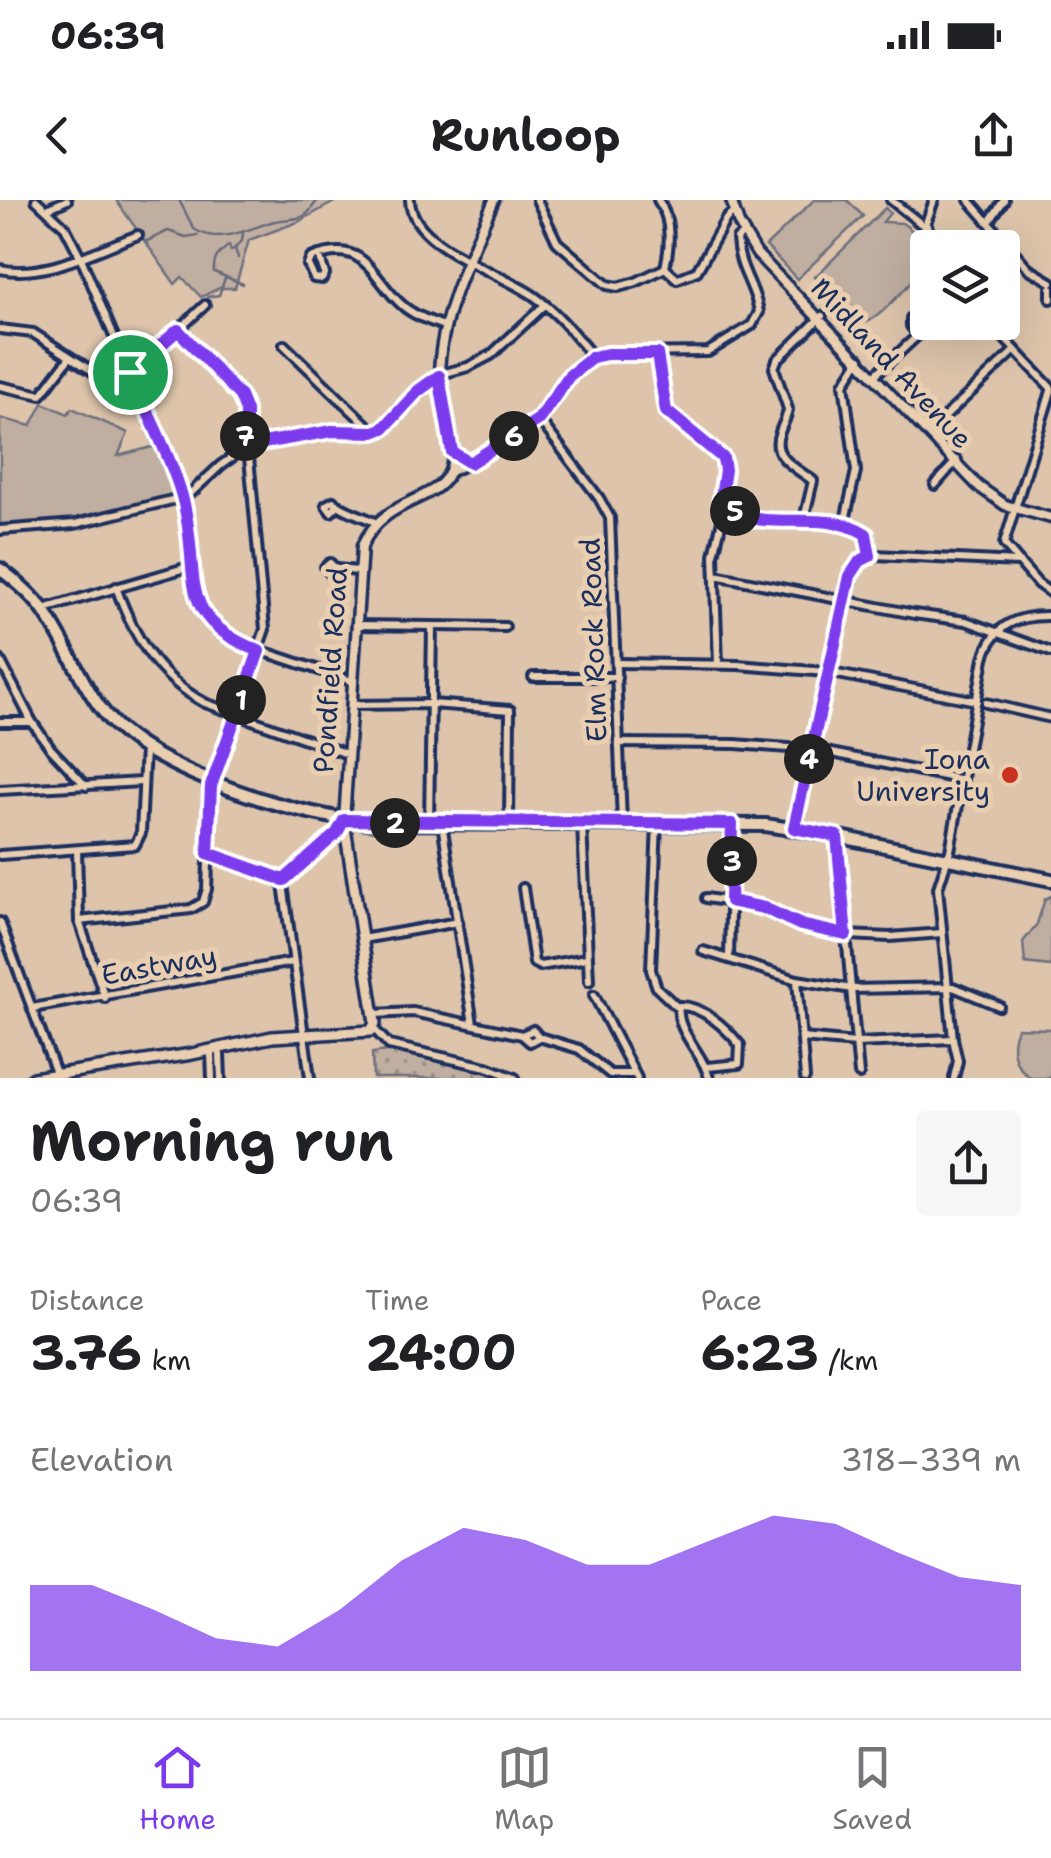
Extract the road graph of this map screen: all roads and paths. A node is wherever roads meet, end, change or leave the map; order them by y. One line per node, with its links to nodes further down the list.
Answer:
1 (36, 200): 12 (street)
2 (67, 200): 12 (street)
3 (410, 200): 20 (street)
4 (494, 200): 20 (street)
5 (537, 200): 21 (street)
6 (658, 200): 21 (street)
7 (731, 200): 13 (street, Midland Avenue)
8 (892, 200): 15 (street)
9 (934, 200): 15 (street)
10 (969, 200): 14 (street)
11 (1004, 200): 14 (street)
12 (47, 209): 19 (street)
13 (734, 212): 17 (street, Midland Avenue); 21 (street)
14 (989, 222): 23 (street)
15 (926, 228)
16 (138, 235): 19 (street)
17 (746, 236): 27 (street, Midland Avenue); 35 (street)
18 (319, 255): 28 (street)
19 (80, 256): 22 (street); 39 (street)
20 (468, 260): 25 (street); 28 (street)
21 (665, 268)
22 (0, 269)
23 (1051, 285): 24 (street)
24 (1051, 300)
25 (545, 304): 37 (street); 41 (street)
26 (205, 306): 30 (street)
27 (820, 318): 38 (street, Midland Avenue); 58 (street)
28 (446, 327): 41 (street)
29 (0, 329): 36 (street)
30 (178, 330): 39 (street); 47 (street)
31 (913, 340): 40 (street)
32 (1006, 340): 34 (street)
33 (284, 345): 45 (street)
34 (1016, 350): 43 (street); 46 (street)
35 (657, 354): 37 (street); 54 (street)
36 (70, 356): 39 (street); 42 (street)
37 (593, 357): 44 (street)
38 (860, 360): 40 (street, Midland Avenue); 60 (street)
39 (130, 372): 53 (street)
40 (876, 375): 46 (street, Midland Avenue)
41 (439, 376): 45 (street); 48 (street)
42 (0, 386)
43 (1051, 389): 56 (street)
44 (539, 419): 50 (street); 85 (street, Elm Rock Road)
45 (374, 432): 47 (street)
46 (929, 432): 49 (street, Midland Avenue)
47 (246, 446): 53 (street); 82 (street)
48 (452, 452): 50 (street); 51 (street)
49 (956, 461): 52 (street); 56 (street, Midland Avenue)
50 (470, 463): 51 (street)
51 (449, 473): 59 (street)
52 (935, 485)
53 (182, 497): 61 (street); 66 (street)
54 (722, 505): 58 (street); 70 (street)
55 (337, 506): 59 (street)
56 (1014, 506): 57 (street, Midland Avenue); 62 (street)
57 (1051, 518)
58 (804, 520): 60 (street)
59 (376, 523): 69 (street, Pondfield Road)
60 (844, 524): 63 (street)
61 (0, 530)
62 (1004, 544): 64 (street); 65 (street)
63 (870, 556): 64 (street); 73 (street)
64 (992, 562): 65 (street)
65 (1018, 562): 72 (street)
66 (192, 566): 71 (street); 82 (street)
67 (336, 568): 69 (street)
68 (0, 569): 74 (main road)
69 (358, 571): 76 (street, Pondfield Road)
70 (716, 574): 73 (street); 86 (street)
71 (116, 587): 74 (street); 94 (street)
72 (1051, 593)
73 (844, 600): 80 (street); 87 (street)
74 (43, 610): 99 (main road)
75 (1051, 616): 77 (street)
76 (356, 624): 78 (street); 90 (street, Pondfield Road)
77 (1006, 624): 80 (street); 81 (street)
78 (432, 626): 79 (street); 93 (street)
79 (505, 626)
80 (997, 632): 81 (street); 91 (street)
81 (1010, 637): 83 (street)
82 (259, 651): 90 (street); 94 (street)
83 (1051, 652)
84 (0, 660): 97 (street)
85 (617, 663): 86 (street); 89 (street, Elm Rock Road)
86 (718, 664): 87 (street)
87 (828, 672): 91 (street); 100 (street)
88 (532, 677): 89 (street)
89 (617, 677): 98 (street, Elm Rock Road)
90 (352, 681): 92 (street, Pondfield Road)
91 (982, 702): 95 (street); 102 (street)
92 (350, 704): 93 (street); 101 (street, Pondfield Road)
93 (432, 704): 108 (street); 109 (street)
94 (236, 715): 101 (street); 103 (street)
95 (1051, 718)
96 (0, 722): 97 (street)
97 (32, 722): 105 (street)
98 (619, 743): 100 (street); 111 (street, Elm Rock Road)
99 (144, 748): 103 (main road); 104 (street)
100 (811, 750): 102 (street); 115 (street)
101 (347, 754): 107 (street, Pondfield Road)
102 (963, 780): 120 (street)
103 (212, 781): 107 (main road); 118 (street)
104 (142, 782): 105 (street); 117 (street)
105 (86, 786): 106 (street)
106 (0, 790)
107 (344, 820): 108 (main road); 121 (street); 131 (main road, Pondfield Road)
108 (429, 823): 113 (main road)
109 (509, 823): 110 (main road); 113 (main road)
110 (582, 823): 111 (main road); 134 (street)
111 (622, 823): 112 (main road)
112 (657, 823): 114 (main road); 143 (street)
113 (442, 824): 128 (street)
114 (732, 824): 115 (main road); 125 (street)
115 (794, 828): 116 (main road)
116 (837, 836): 120 (main road); 130 (street)
117 (78, 850): 119 (street); 126 (street)
118 (208, 853): 121 (street); 126 (street)
119 (0, 855)
120 (947, 858): 122 (main road); 129 (street)
121 (284, 880): 135 (street)
122 (1051, 880)
123 (522, 888): 134 (street)
124 (706, 898): 125 (street)
125 (730, 901): 130 (street); 133 (street)
126 (79, 920): 141 (street)
127 (0, 922): 144 (street)
128 (458, 922): 131 (street); 146 (street)
129 (942, 932): 130 (street); 138 (street)
130 (846, 935): 139 (street)
131 (360, 940): 145 (main road, Pondfield Road)
132 (703, 952): 133 (street)
133 (729, 957): 136 (street)
134 (587, 958): 137 (street)
135 (293, 962): 141 (street, Eastway); 147 (street)
136 (797, 980): 139 (street); 148 (street)
137 (589, 981)
138 (947, 986): 139 (street); 142 (street); 149 (street)
139 (852, 989): 150 (street)
140 (594, 995): 155 (street)
141 (105, 998): 144 (street, Eastway)
142 (999, 1006)
143 (677, 1007): 152 (street); 152 (street)
144 (32, 1008): 153 (street)
145 (373, 1020): 146 (street); 147 (main road); 160 (street)
146 (473, 1024): 155 (street)
147 (305, 1035): 151 (main road); 159 (street)
148 (802, 1038): 150 (street); 162 (street)
149 (953, 1039): 150 (street); 163 (street)
150 (856, 1044): 154 (street)
151 (215, 1049): 153 (main road); 157 (street); 158 (street)
152 (707, 1066): 161 (street)
153 (56, 1074): 156 (main road)
154 (859, 1074)
155 (635, 1076)
156 (33, 1078)
157 (212, 1078)
158 (221, 1078)
159 (310, 1078)
160 (515, 1078)
161 (709, 1078)
162 (806, 1078)
163 (954, 1078)

